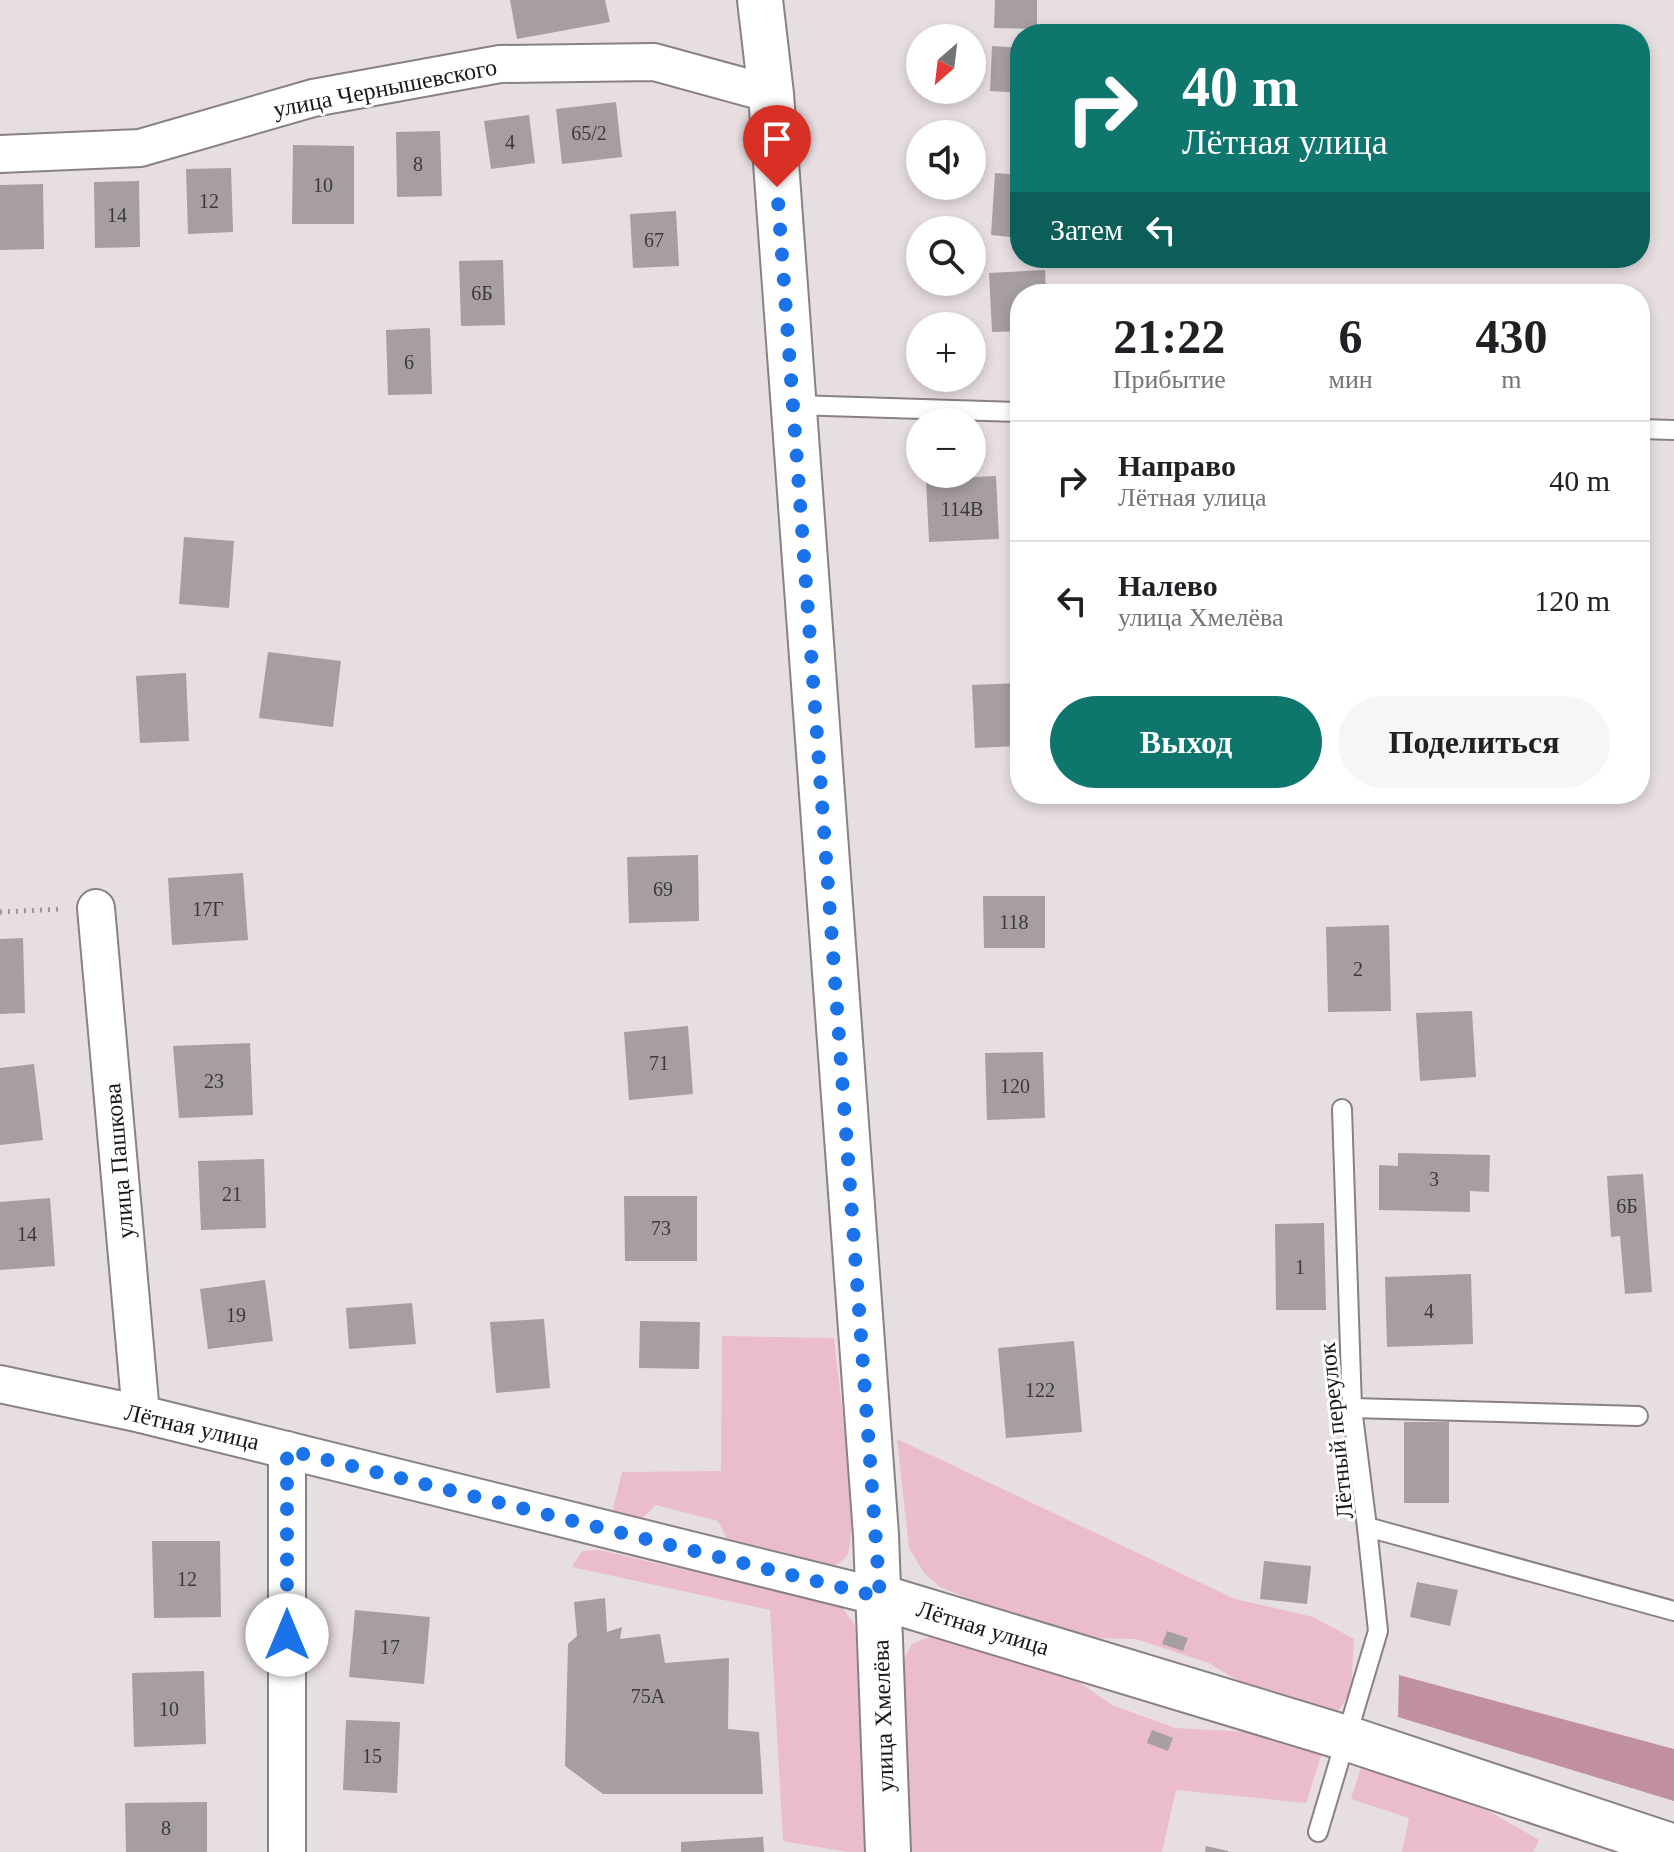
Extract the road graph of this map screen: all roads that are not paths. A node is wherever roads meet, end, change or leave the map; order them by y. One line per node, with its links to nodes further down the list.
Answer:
1 (760, 0): 2 (main road, улица Хмелёва)
2 (771, 94): 3 (street, улица Чернышевского); 4 (main road, улица Хмелёва)
3 (0, 154)
4 (791, 405): 5 (lane); 16 (main road, улица Хмелёва)
5 (1010, 412)
6 (1650, 429): 7 (lane)
7 (1674, 430)
8 (96, 908): 12 (street, улица Пашкова)
9 (1342, 1109): 11 (lane, Лётный переулок)
10 (0, 1384): 12 (street, Лётная улица)
11 (1352, 1408): 13 (lane); 15 (lane, Лётный переулок)
12 (141, 1414): 14 (street, Лётная улица)
13 (1638, 1416)
14 (287, 1450): 16 (street, Лётная улица); 21 (street)
15 (1367, 1527): 17 (lane, Лётный переулок); 18 (lane)
16 (880, 1597): 18 (main road, Лётная улица); 22 (main road, улица Хмелёва)
17 (1674, 1611)
18 (1346, 1738): 19 (lane); 20 (main road, Лётная улица)
19 (1318, 1832)
20 (1674, 1847)
21 (287, 1852)
22 (888, 1852)

